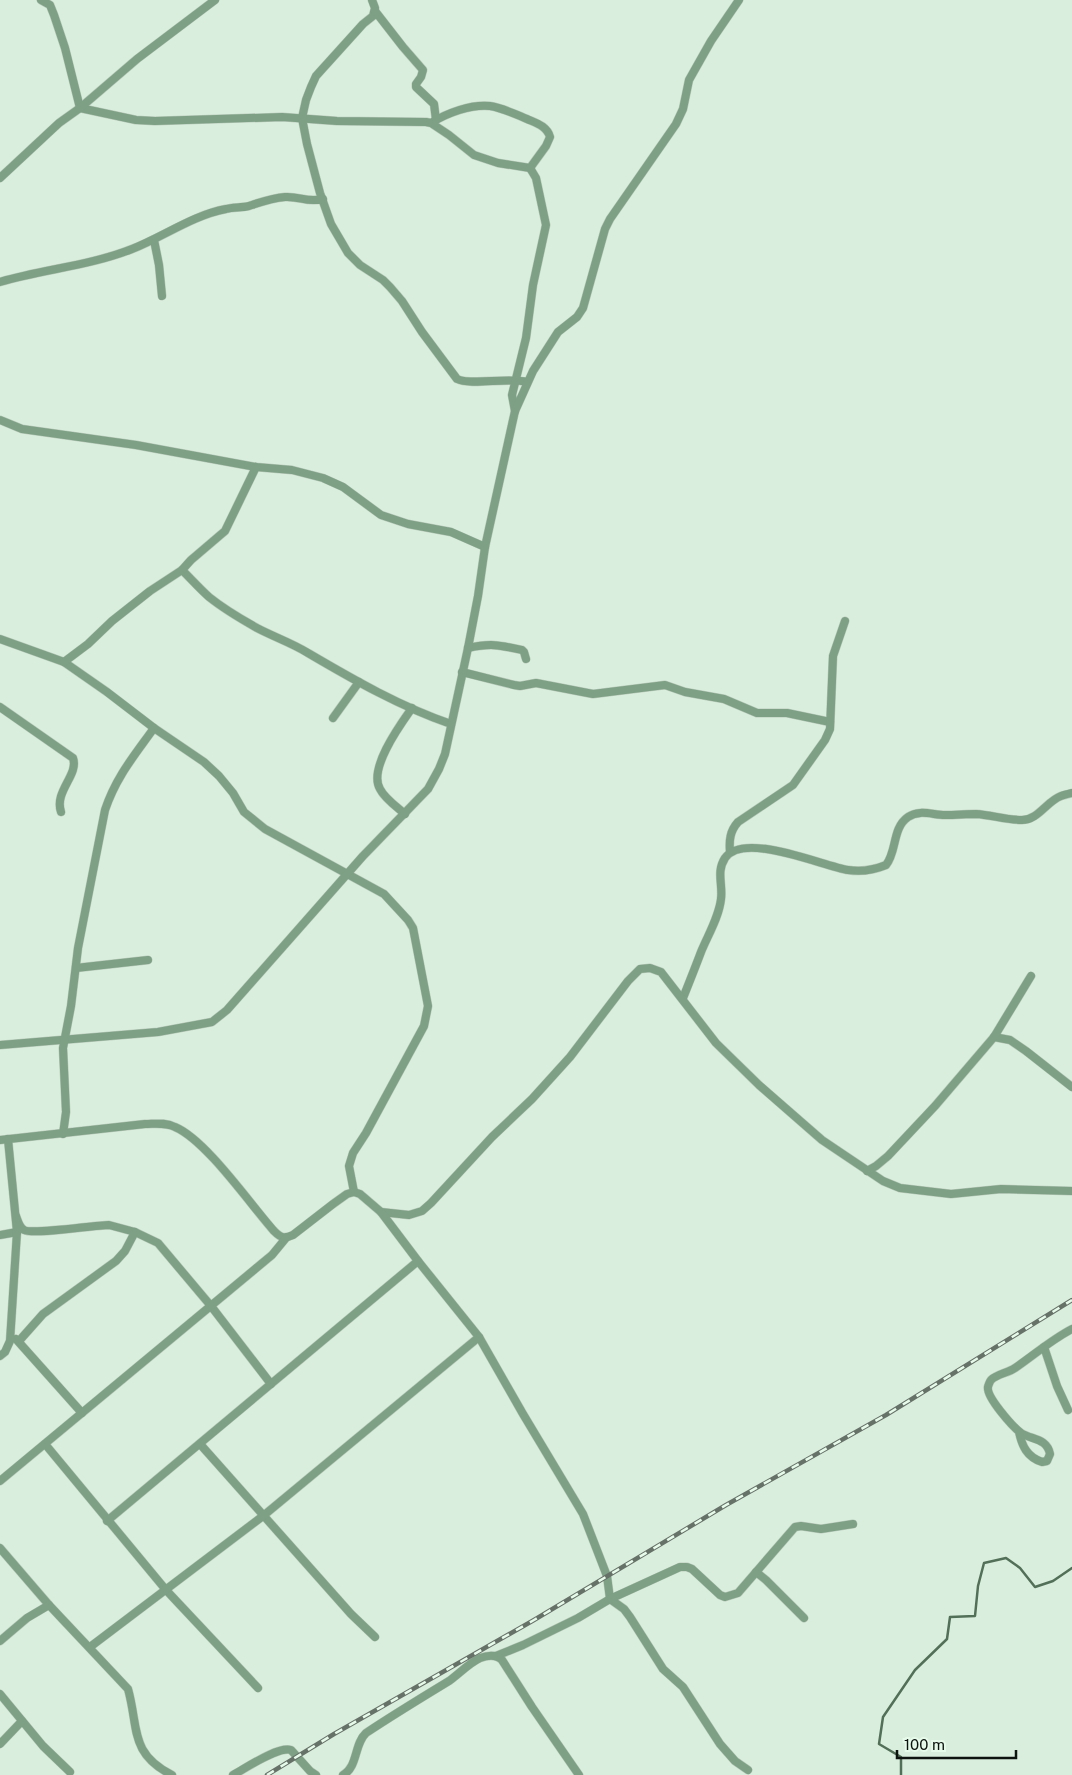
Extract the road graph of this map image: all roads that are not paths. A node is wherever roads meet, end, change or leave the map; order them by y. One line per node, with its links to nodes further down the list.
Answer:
1 (41, 0): 5 (street)
2 (216, 0): 7 (street)
3 (372, 0): 6 (street)
4 (740, 0): 17 (street)
5 (52, 3): 7 (street)
6 (375, 11): 8 (street); 9 (street)
7 (80, 108): 8 (street); 11 (street)
8 (302, 118): 9 (street); 12 (street)
9 (433, 122): 10 (street); 10 (street)
10 (530, 168): 16 (street)
11 (0, 178)
12 (322, 199): 13 (street); 16 (street)
13 (154, 240): 14 (street); 15 (street)
14 (0, 282)
15 (162, 296)
16 (517, 380): 17 (street); 18 (street)
17 (527, 382): 18 (street)
18 (515, 411): 21 (street)
19 (0, 420): 20 (street)
20 (256, 467): 21 (street); 22 (street)
21 (485, 547): 25 (street)
22 (182, 570): 27 (street); 29 (street)
23 (845, 621): 33 (street)
24 (0, 639): 27 (street)
25 (468, 648): 26 (street); 28 (street)
26 (526, 659)
27 (64, 662): 35 (street)
28 (462, 672): 33 (street); 34 (street)
29 (359, 682): 31 (street); 32 (street)
30 (0, 707): 37 (street)
31 (412, 708): 34 (street); 38 (street)
32 (333, 718)
33 (830, 722): 39 (street)
34 (451, 724): 38 (street)
35 (154, 728): 40 (street); 42 (street)
36 (1072, 793): 39 (street)
37 (61, 812)
38 (405, 814): 40 (street)
39 (730, 852): 44 (street)
40 (347, 875): 46 (street); 53 (street)
41 (148, 960): 42 (street)
42 (76, 968): 46 (street)
43 (1031, 976): 45 (street)
44 (683, 998): 51 (street); 54 (street)
45 (994, 1037): 48 (street); 51 (street)
46 (65, 1039): 47 (street); 49 (street)
47 (0, 1044)
48 (1072, 1088)
49 (62, 1134): 50 (street); 59 (street)
50 (4, 1140): 55 (street)
51 (866, 1170): 52 (street)
52 (1072, 1191)
53 (354, 1192): 54 (street); 59 (street)
54 (381, 1212): 60 (street)
55 (16, 1216): 56 (street); 57 (street)
56 (17, 1232): 58 (street); 63 (street)
57 (135, 1232): 61 (street); 65 (street)
58 (0, 1235)
59 (286, 1238): 61 (street)
60 (418, 1261): 64 (street); 68 (street)
61 (211, 1306): 68 (street); 70 (street)
62 (1072, 1329): 66 (street)
63 (11, 1334): 65 (street); 67 (street)
64 (479, 1337): 75 (street); 81 (street)
65 (19, 1341): 70 (street)
66 (1044, 1347): 69 (street); 71 (street)
67 (0, 1356)
68 (271, 1384): 73 (street)
69 (1068, 1410)
70 (82, 1413): 72 (street)
71 (1019, 1432): 71 (street)
72 (45, 1444): 74 (street); 76 (street)
73 (200, 1444): 75 (street); 76 (street)
74 (0, 1481)
75 (263, 1516): 80 (street); 84 (street)
76 (107, 1520): 80 (street)
77 (853, 1524): 79 (street)
78 (0, 1548): 82 (street)
79 (756, 1572): 81 (street); 83 (street)
80 (166, 1590): 86 (street); 88 (street)
81 (610, 1599): 87 (street); 92 (street)
82 (49, 1605): 85 (street); 86 (street)
83 (804, 1618)
84 (376, 1637)
85 (0, 1641)
86 (90, 1647): 95 (street)
87 (496, 1656): 94 (street); 98 (street)
88 (258, 1688)
89 (0, 1694): 90 (street)
90 (22, 1721): 91 (street); 93 (street)
91 (0, 1744)
92 (748, 1770)
93 (70, 1772)
94 (350, 1773)
95 (172, 1775)
96 (233, 1775): 97 (street)
97 (316, 1775)
98 (579, 1775)

